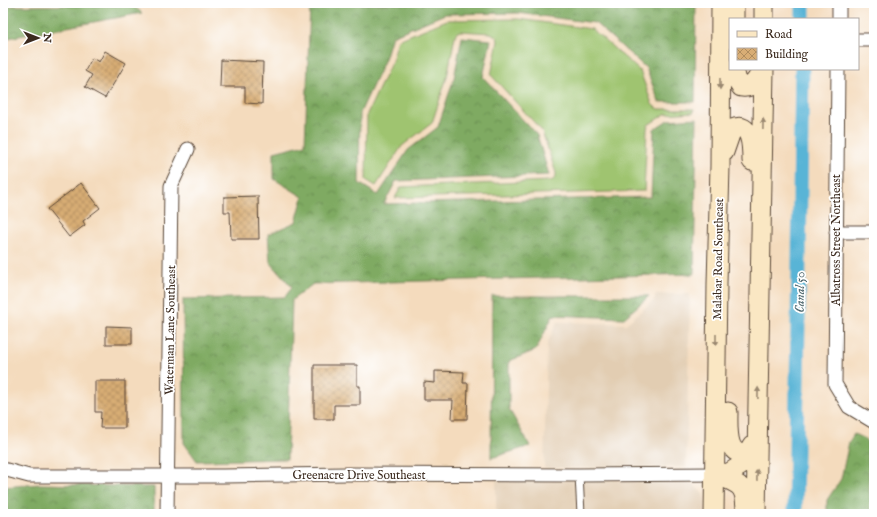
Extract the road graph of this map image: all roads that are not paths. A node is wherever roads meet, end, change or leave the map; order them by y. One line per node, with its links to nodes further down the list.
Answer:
1 (721, 3): 15 (main road, Malabar Road Southeast, one-way to 15)
2 (734, 3): 5 (main road)
3 (764, 3): 6 (main road)
4 (839, 3): 7 (street)
5 (734, 18)
6 (764, 18)
7 (839, 18)
8 (859, 40): 9 (street)
9 (874, 40)
10 (734, 70): 11 (main road)
11 (762, 70)
12 (763, 70): 19 (main road, one-way to 12)
13 (838, 70): 16 (street, Albatross Street Northeast)
14 (188, 149): 26 (street, Waterman Lane Southeast)
15 (720, 166): 18 (main road, Malabar Road Southeast); 19 (main road)
16 (836, 232): 17 (street); 20 (street, Albatross Street Northeast)
17 (874, 232)
18 (717, 284): 22 (main road); 24 (main road, Malabar Road Southeast, one-way to 24)
19 (760, 286): 21 (main road, one-way to 19)
20 (874, 422)
21 (758, 432): 22 (main road); 31 (main road, one-way to 21)
22 (750, 451): 24 (main road)
23 (3, 469): 26 (street, Greenacre Drive Southeast)
24 (715, 474): 25 (street, Greenacre Drive Southeast); 29 (main road, Malabar Road Southeast); 30 (main road)
25 (579, 475): 26 (street, Greenacre Drive Southeast); 28 (lane)
26 (168, 476): 27 (street, Waterman Lane Southeast)
27 (167, 514)
28 (580, 514)
29 (714, 514)
30 (746, 514)
31 (756, 514)

